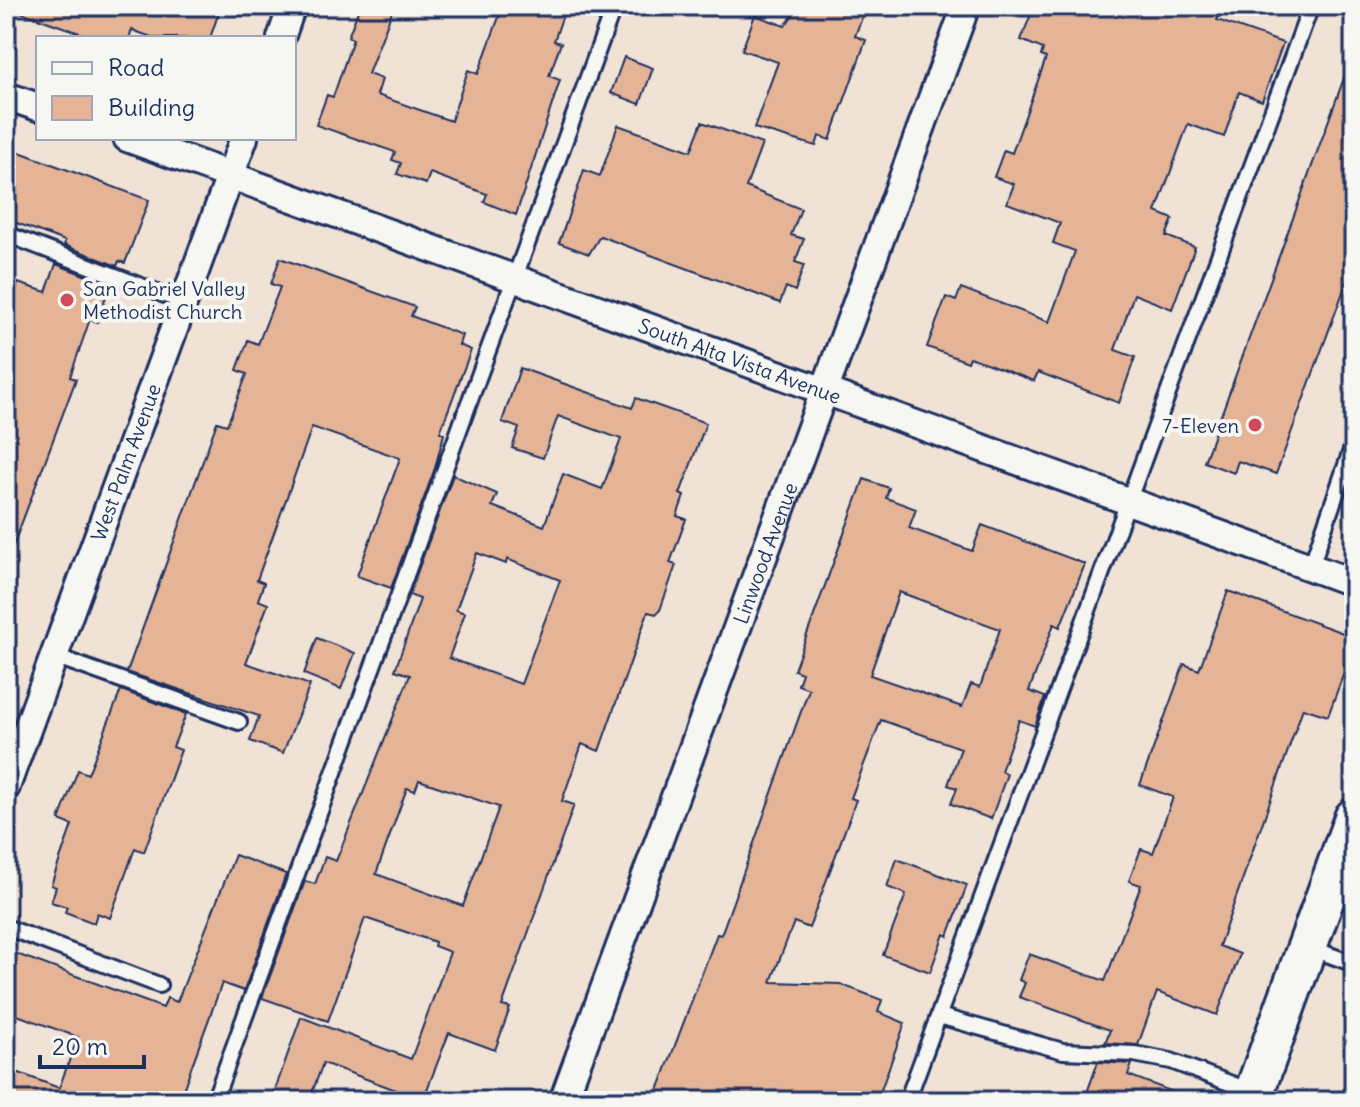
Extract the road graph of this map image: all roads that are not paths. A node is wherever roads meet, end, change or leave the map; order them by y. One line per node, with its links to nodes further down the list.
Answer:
1 (292, 6): 5 (street)
2 (614, 6): 12 (lane)
3 (966, 6): 14 (street, Linwood Avenue)
4 (1311, 6): 16 (lane)
5 (282, 36)
6 (6, 96): 7 (street)
7 (36, 106)
8 (133, 140): 10 (street, South Alta Vista Avenue)
9 (243, 140): 10 (street, West Palm Avenue)
10 (231, 173): 12 (street, South Alta Vista Avenue); 13 (street, West Palm Avenue)
11 (6, 234): 13 (lane)
12 (515, 278): 14 (street, South Alta Vista Avenue); 29 (lane)
13 (183, 302): 19 (street, West Palm Avenue)
14 (826, 390): 16 (street, South Alta Vista Avenue); 30 (street, Linwood Avenue)
15 (1354, 442): 17 (lane)
16 (1129, 504): 17 (street, South Alta Vista Avenue); 27 (lane)
17 (1310, 569): 18 (street, South Alta Vista Avenue)
18 (1354, 583)
19 (54, 656): 20 (lane); 21 (street, West Palm Avenue)
20 (239, 722)
21 (6, 787)
22 (1352, 830): 24 (main road)
23 (6, 927): 26 (lane)
24 (1308, 947): 25 (lane); 28 (main road)
25 (1354, 964)
26 (159, 985)
27 (939, 1016): 28 (lane); 31 (lane)
28 (1252, 1099)
29 (214, 1101)
30 (563, 1101)
31 (907, 1101)

